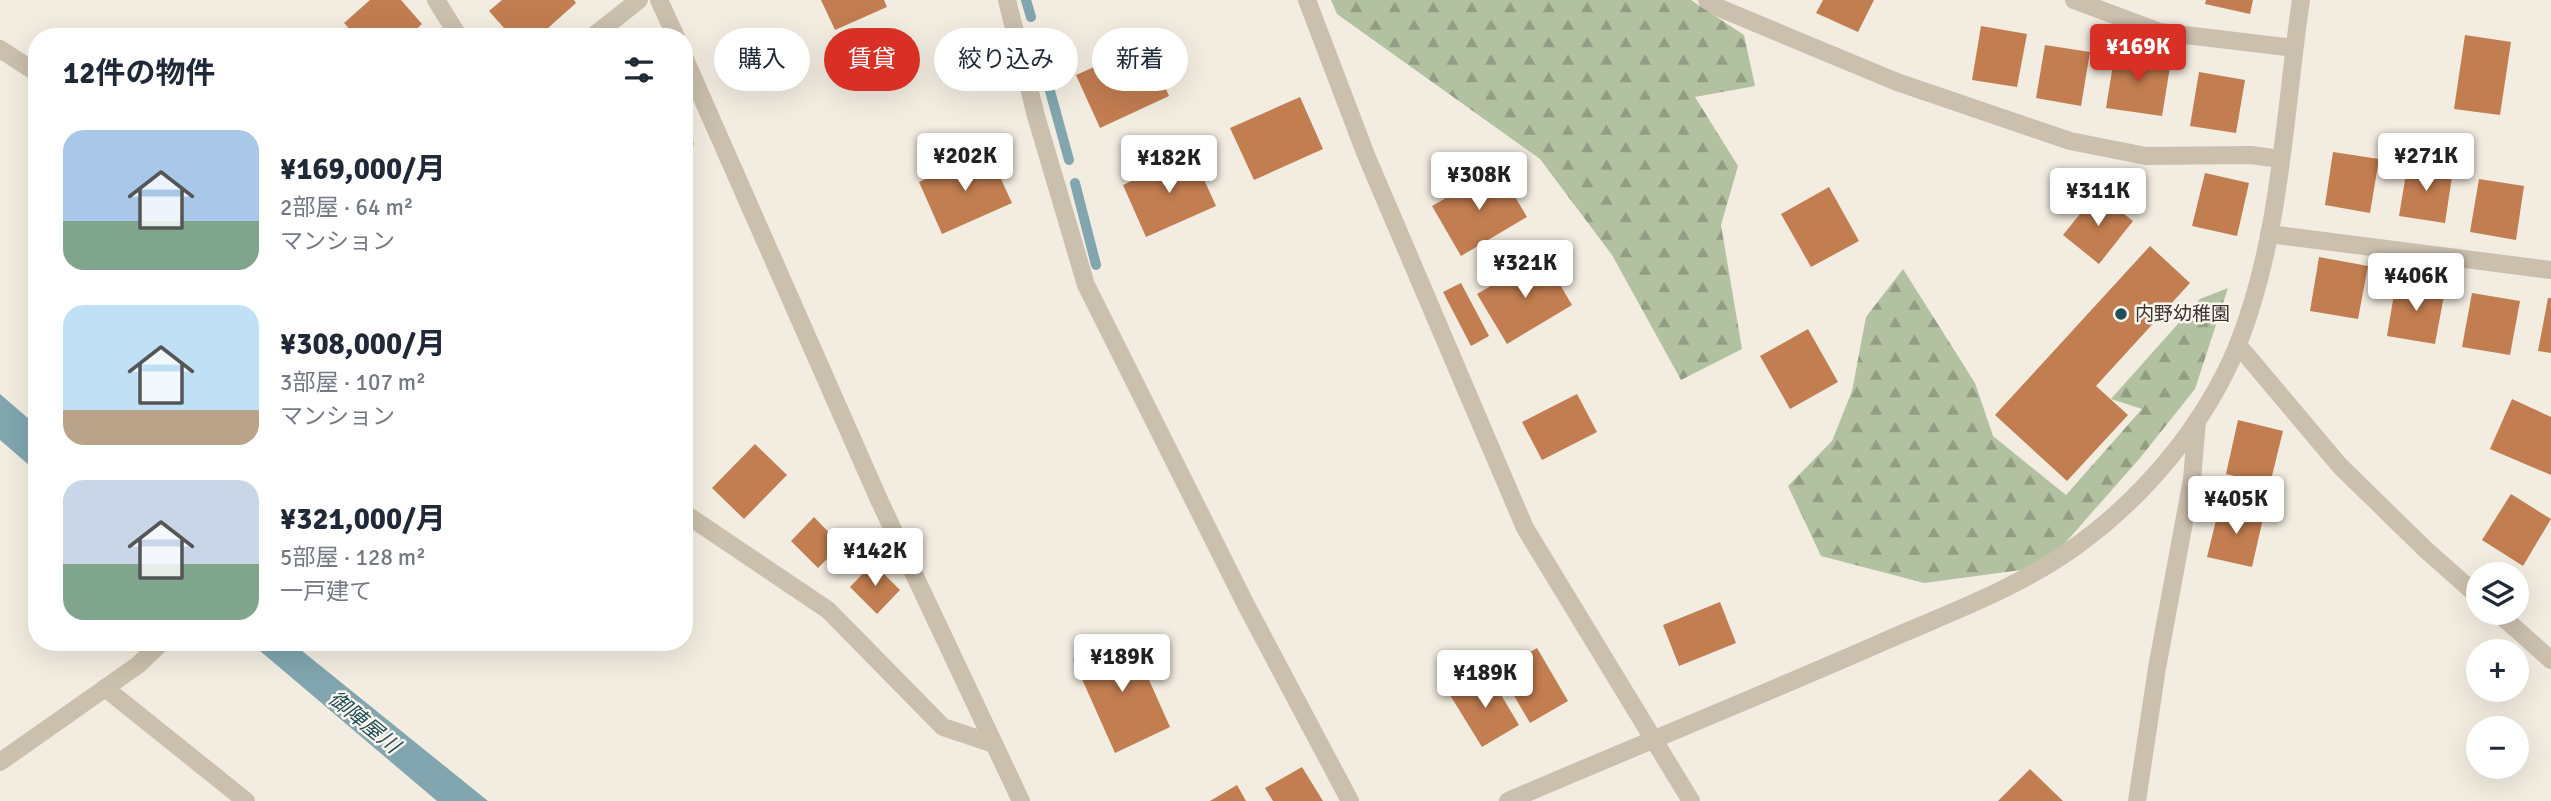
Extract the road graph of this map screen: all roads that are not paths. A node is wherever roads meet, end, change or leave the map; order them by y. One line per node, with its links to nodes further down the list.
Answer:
1 (436, 0): 9 (street)
2 (639, 0): 10 (street)
3 (659, 0): 11 (street)
4 (1007, 0): 32 (street)
5 (1307, 0): 27 (street)
6 (1707, 0): 16 (street)
7 (2074, 0): 12 (street)
8 (2301, 0): 12 (street)
9 (453, 28)
10 (603, 28)
11 (672, 28)
12 (2294, 48): 16 (street)
13 (0, 49): 14 (street)
14 (28, 67)
15 (693, 77): 28 (street)
16 (2280, 159): 17 (street)
17 (2269, 234): 18 (street); 19 (street)
18 (2551, 270)
19 (2238, 345): 20 (street); 22 (street)
20 (2197, 421): 27 (street); 35 (street)
21 (693, 519): 28 (street)
22 (2466, 585)
23 (2512, 625): 25 (street)
24 (153, 651): 26 (street)
25 (2551, 660)
26 (105, 688): 29 (street); 30 (street)
27 (1652, 740): 33 (street); 34 (street)
28 (994, 744): 31 (street)
29 (0, 762)
30 (246, 801)
31 (1021, 801)
32 (1350, 801)
33 (1508, 801)
34 (1691, 801)
35 (2137, 801)

